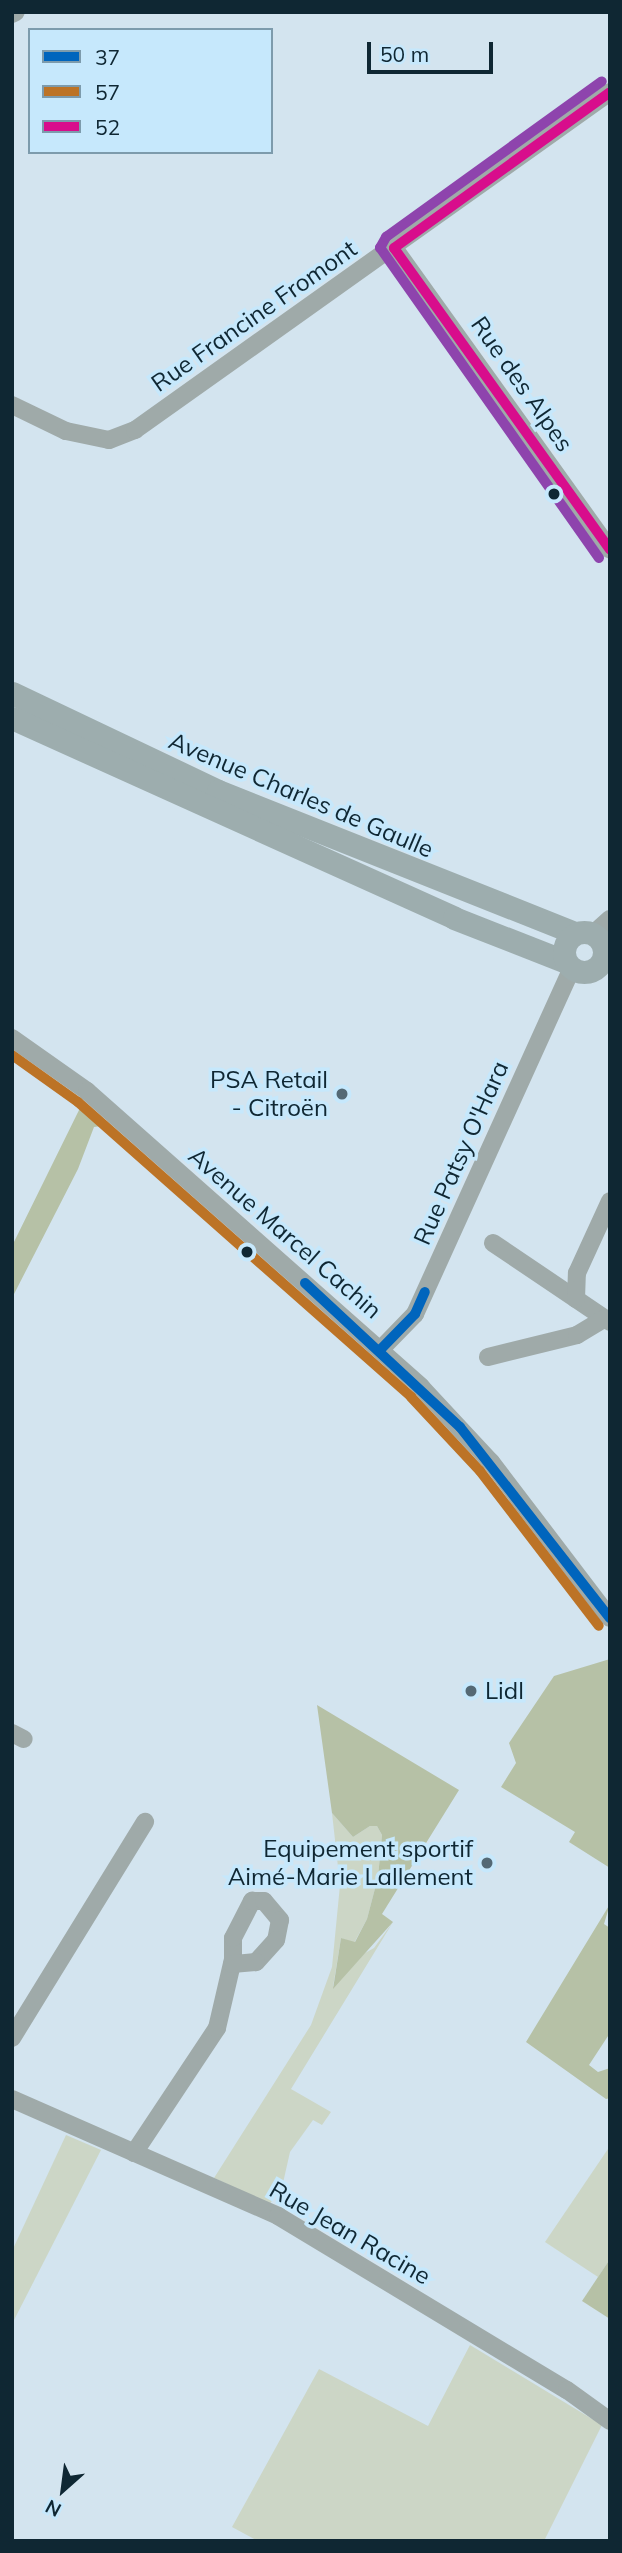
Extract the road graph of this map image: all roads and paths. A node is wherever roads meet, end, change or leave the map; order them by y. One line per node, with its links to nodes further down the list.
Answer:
1 (610, 92): 2 (street, Rue Francine Fromont)
2 (394, 248): 3 (street, Rue Francine Fromont); 4 (street, Rue des Alpes)
3 (12, 405)
4 (610, 550)
5 (12, 692): 8 (main road, Avenue Charles de Gaulle)
6 (12, 718): 10 (main road, Avenue Charles de Gaulle)
7 (610, 919): 8 (street)
8 (583, 934): 9 (main road); 10 (main road)
9 (607, 962): 10 (main road)
10 (569, 965): 16 (street, Rue Patsy O'Hara)
11 (12, 1038): 16 (street, Avenue Marcel Cachin)
12 (610, 1201): 14 (street)
13 (493, 1243): 14 (street)
14 (576, 1299): 15 (street)
15 (607, 1320): 17 (street)
16 (381, 1349): 18 (street, Avenue Marcel Cachin)
17 (488, 1357)
18 (610, 1619)
19 (145, 1822): 21 (street)
20 (232, 1964): 23 (street)
21 (12, 2038)
22 (12, 2099): 23 (street, Rue Jean Racine)
23 (134, 2153): 24 (street, Rue Jean Racine)
24 (610, 2421)

